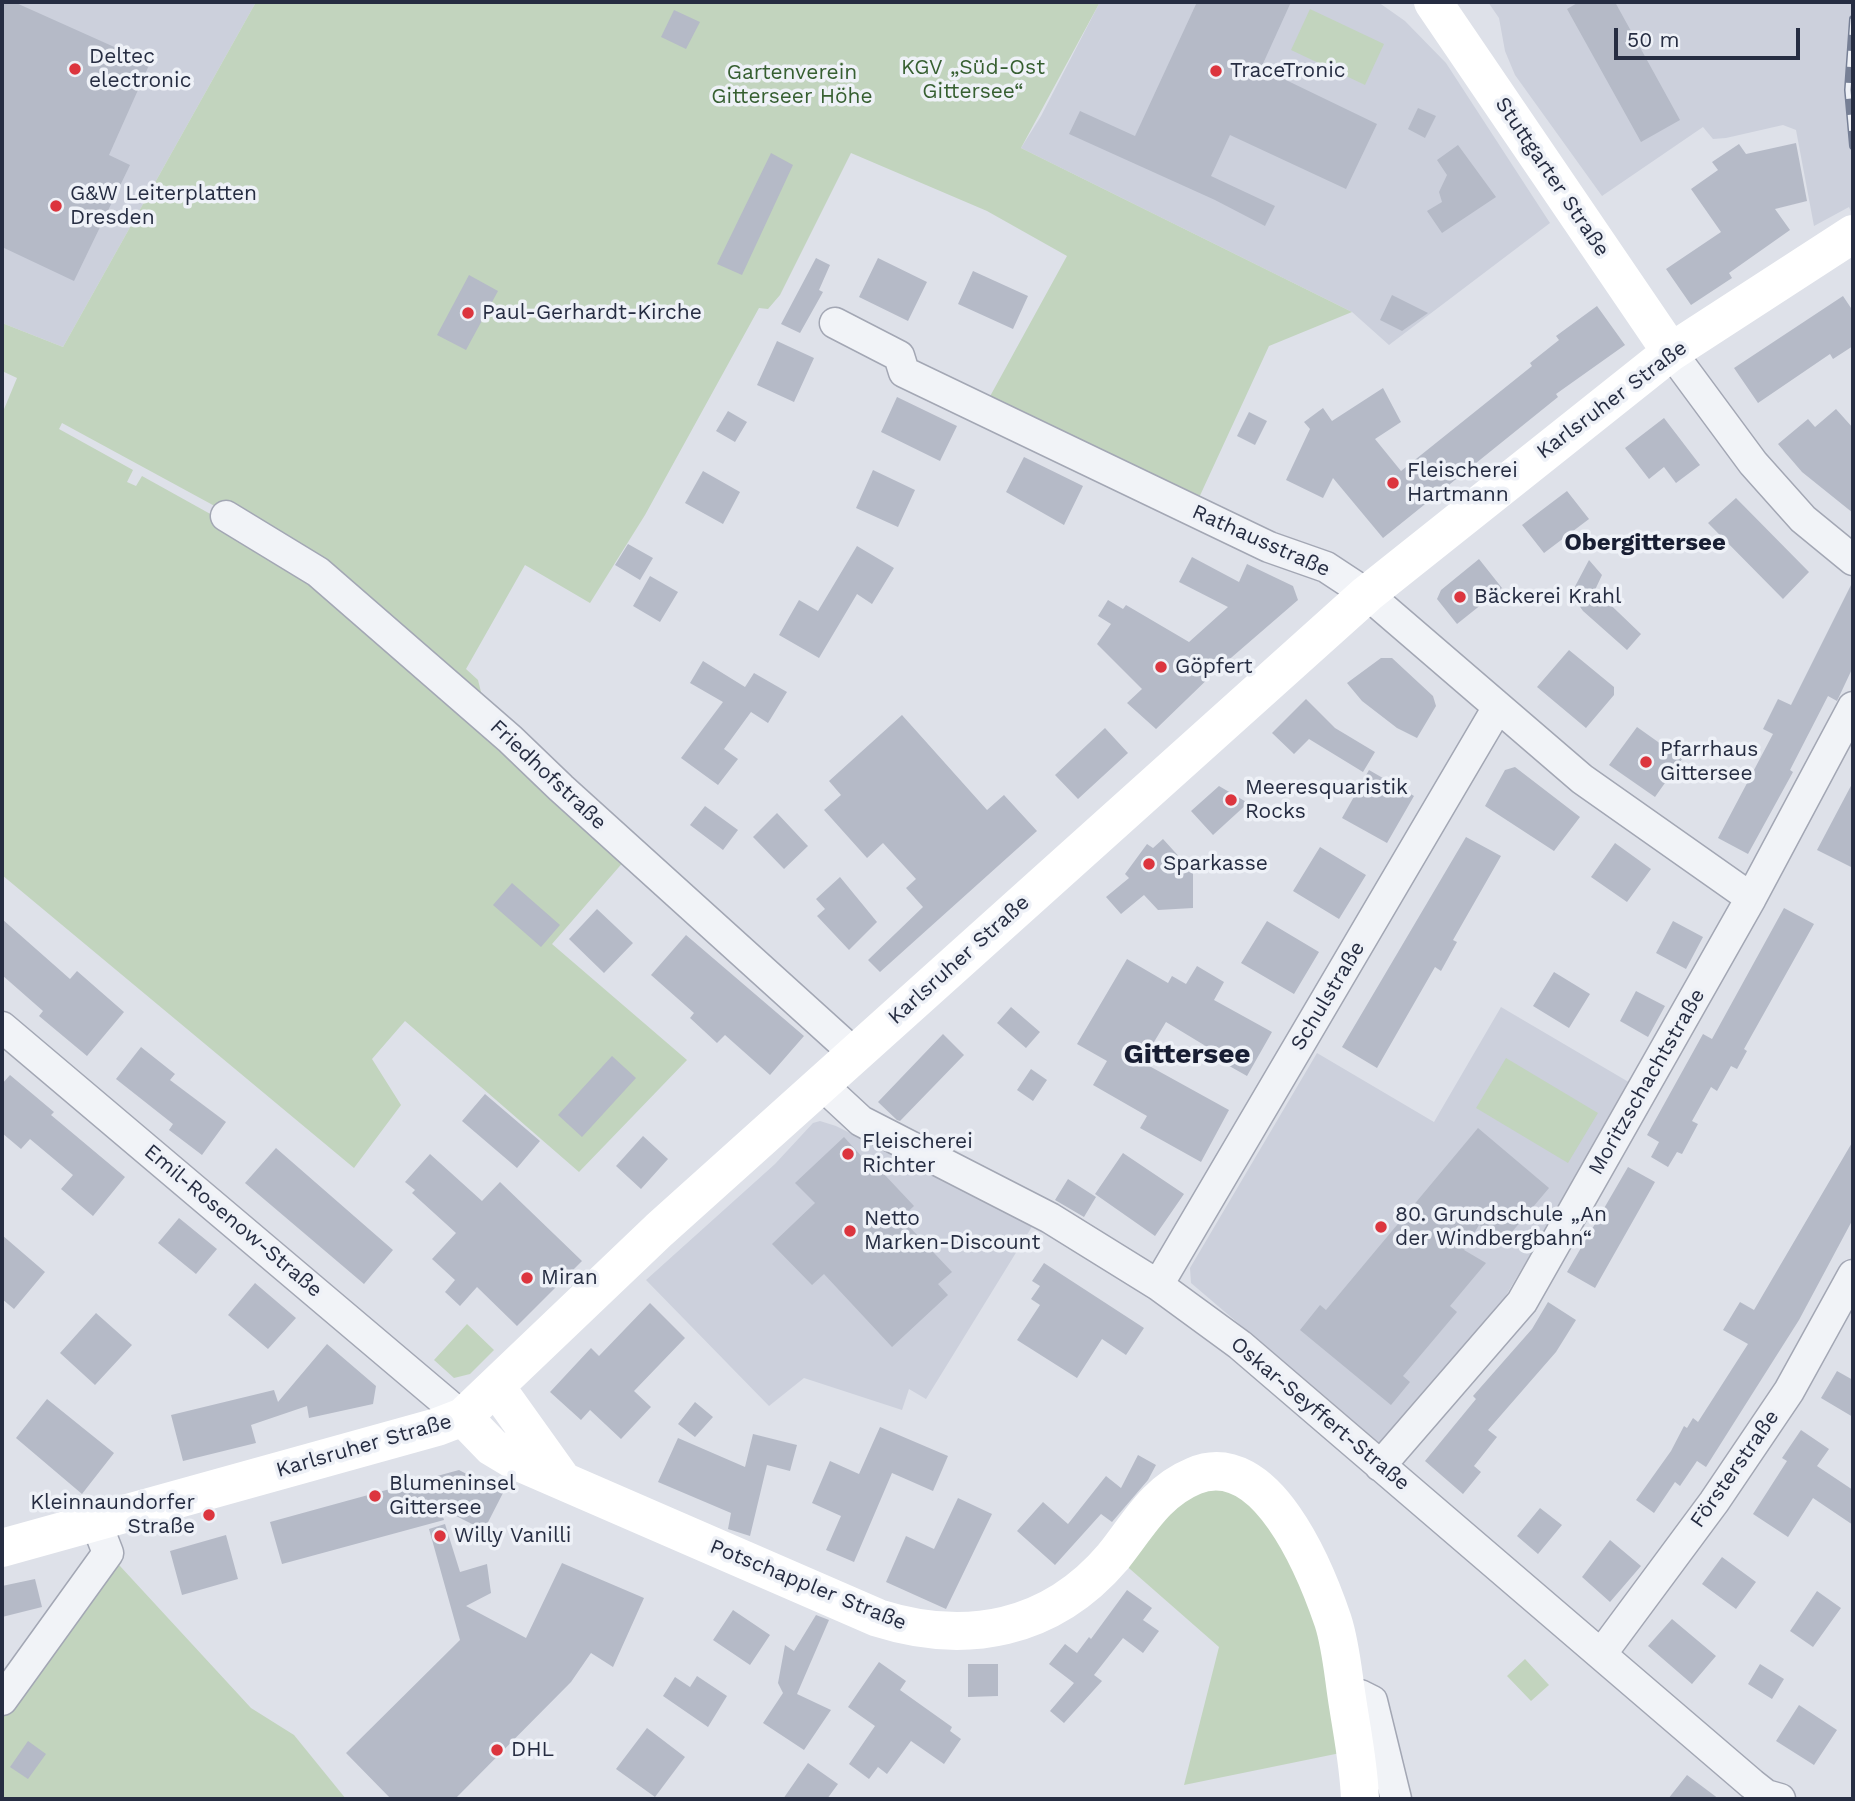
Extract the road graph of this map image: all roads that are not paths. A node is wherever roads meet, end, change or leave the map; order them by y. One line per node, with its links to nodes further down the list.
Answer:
1 (1433, 2): 4 (street, Stuttgarter Straße)
2 (1853, 234): 4 (street, Karlsruher Straße)
3 (835, 323): 7 (street, Rathausstraße)
4 (1671, 352): 6 (street); 7 (street, Karlsruher Straße)
5 (226, 516): 12 (street, Friedhofstraße)
6 (1853, 560)
7 (1367, 594): 8 (street, Rathausstraße); 12 (street, Karlsruher Straße)
8 (1498, 708): 10 (street, Rathausstraße); 15 (street, Schulstraße)
9 (1853, 708): 10 (street, Moritzschachtstraße)
10 (1751, 898): 18 (street, Moritzschachtstraße)
11 (2, 1027): 17 (street, Emil-Rosenow-Straße)
12 (855, 1054): 13 (street, Karlsruher Straße)
13 (821, 1084): 15 (street, Oskar-Seyffert-Straße); 16 (street, Karlsruher Straße)
14 (1853, 1275): 22 (street, Försterstraße)
15 (1158, 1284): 18 (street, Oskar-Seyffert-Straße)
16 (496, 1387): 17 (street, Karlsruher Straße); 19 (street)
17 (463, 1417): 19 (street, Potschappler Straße); 20 (street, Karlsruher Straße)
18 (1380, 1466): 22 (street, Oskar-Seyffert-Straße)
19 (561, 1478): 23 (street, Potschappler Straße)
20 (96, 1521): 21 (street, Karlsruher Straße); 24 (street)
21 (2, 1548)
22 (1602, 1653): 27 (street, Oskar-Seyffert-Straße)
23 (1347, 1698): 25 (street, Potschappler Straße); 26 (street)
24 (2, 1700)
25 (1360, 1799)
26 (1396, 1799)
27 (1780, 1799)

